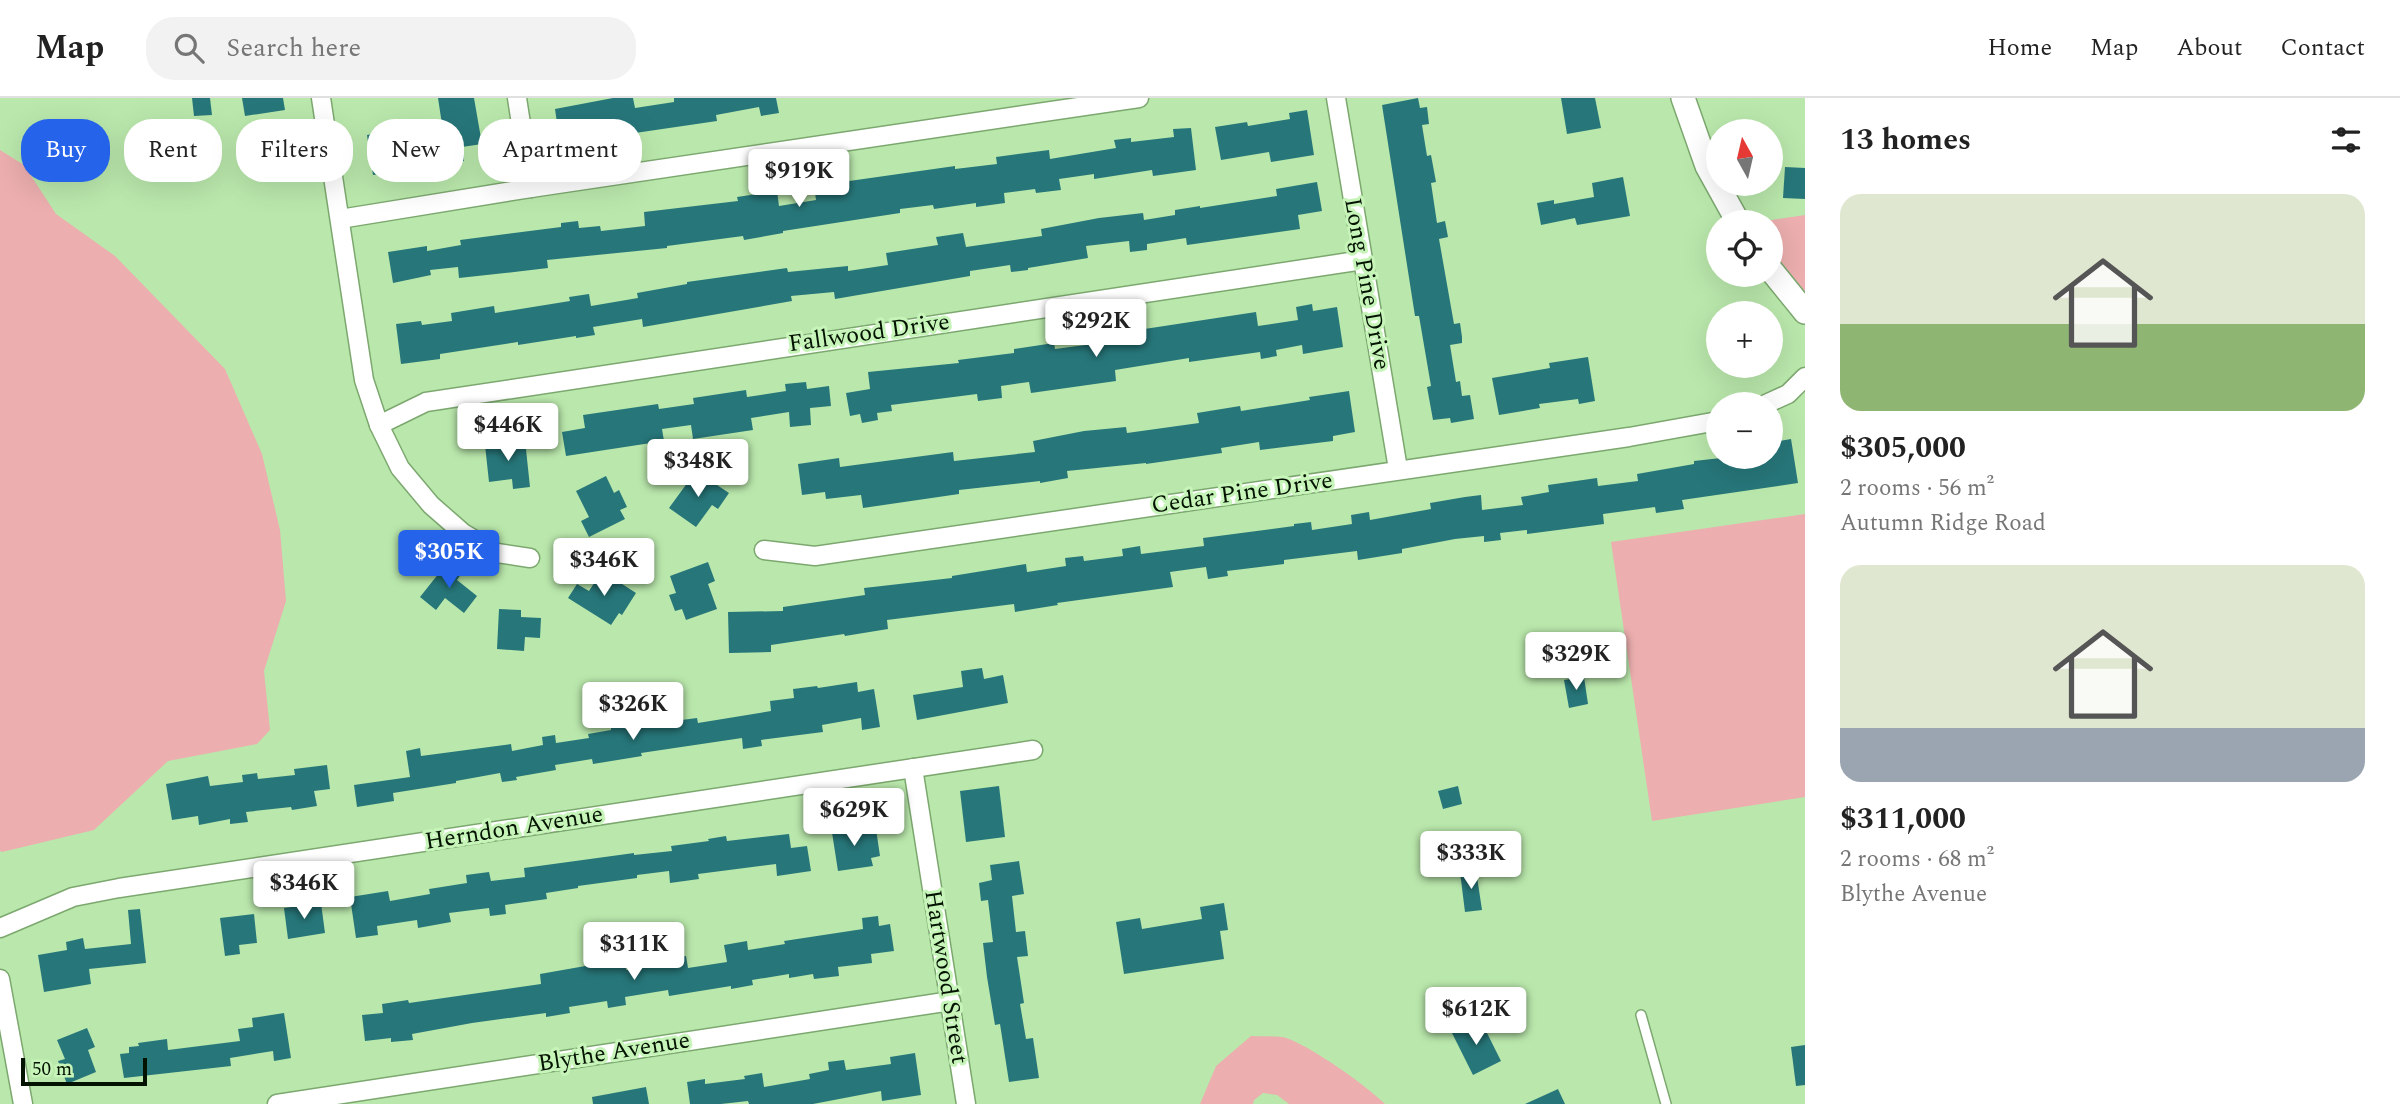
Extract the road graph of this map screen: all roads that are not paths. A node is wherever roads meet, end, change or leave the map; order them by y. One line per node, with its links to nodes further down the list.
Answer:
1 (321, 98): 8 (street)
2 (517, 98): 6 (street)
3 (1139, 98): 6 (street)
4 (1336, 98): 9 (street, Long Pine Drive)
5 (1683, 98): 7 (street)
6 (531, 188): 8 (street)
7 (1731, 210)
8 (340, 219): 15 (street)
9 (1363, 260): 15 (street, Fallwood Drive); 16 (street, Long Pine Drive)
10 (1783, 285): 11 (street)
11 (1805, 312)
12 (1805, 377): 13 (street)
13 (1783, 396)
14 (1706, 423): 16 (street, Cedar Pine Drive)
15 (379, 425): 18 (street)
16 (1398, 469): 17 (street, Cedar Pine Drive)
17 (764, 550)
18 (530, 558)
19 (1034, 750): 20 (street, Herndon Avenue)
20 (913, 768): 21 (street, Herndon Avenue); 23 (street, Hartwood Street)
21 (0, 928)
22 (0, 979): 25 (street)
23 (951, 1001): 26 (street, Blythe Avenue); 27 (street, Hartwood Street)
24 (1641, 1015): 28 (lane)
25 (23, 1104)
26 (277, 1104)
27 (966, 1104)
28 (1665, 1104)

